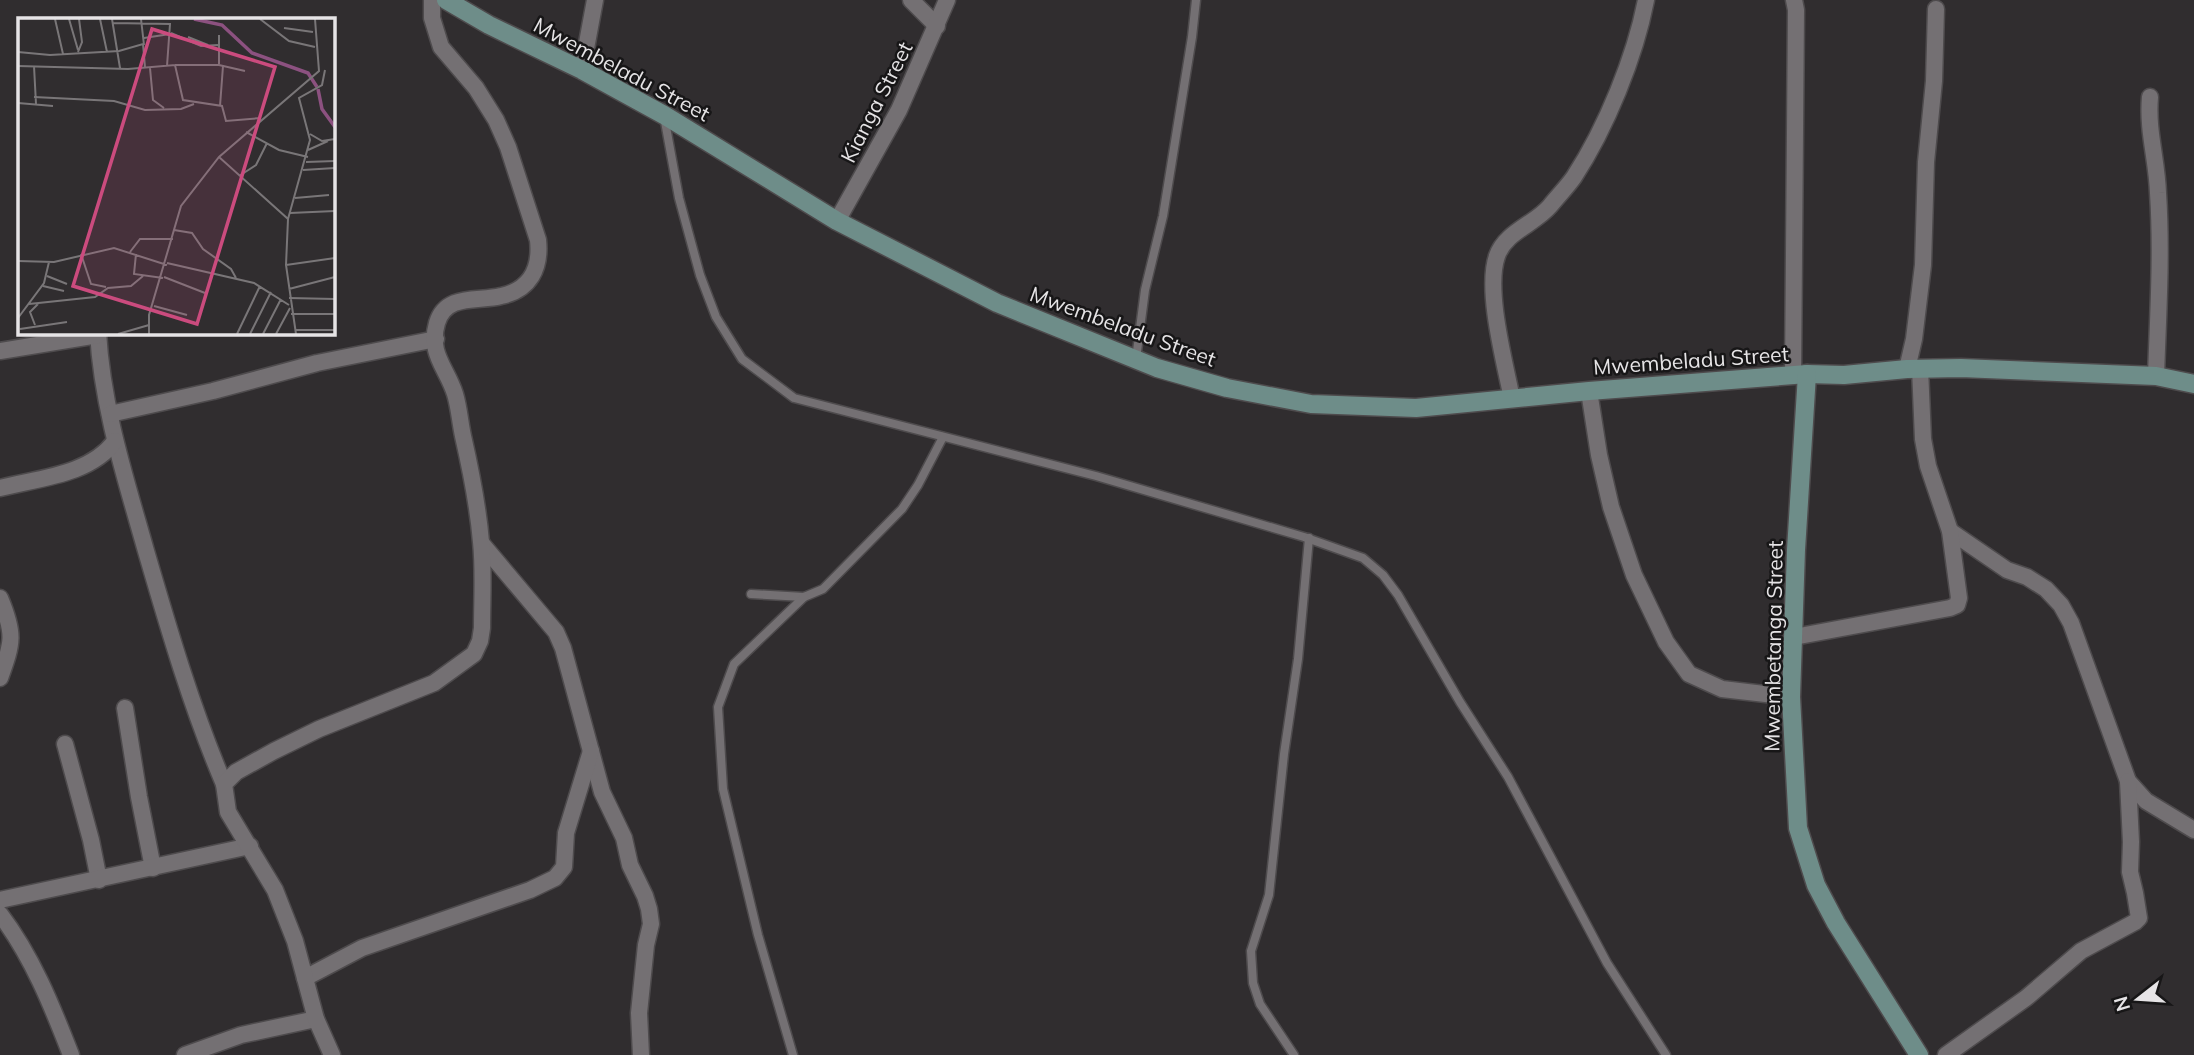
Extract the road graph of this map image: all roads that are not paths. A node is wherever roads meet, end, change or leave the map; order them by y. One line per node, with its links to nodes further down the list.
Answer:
1 (432, 0): 16 (street)
2 (446, 0): 11 (street, Mwembeladu Street)
3 (595, 0): 11 (street)
4 (911, 0): 10 (street)
5 (947, 0): 10 (street, Kianga Street)
6 (1196, 0): 18 (lane)
7 (1646, 0): 24 (street)
8 (1794, 0): 20 (street)
9 (1936, 9): 19 (street)
10 (937, 26): 14 (street, Kianga Street)
11 (582, 70): 13 (street, Mwembeladu Street)
12 (2150, 97): 21 (street)
13 (664, 115): 14 (street, Mwembeladu Street); 26 (lane)
14 (837, 221): 18 (street, Mwembeladu Street)
15 (98, 334): 17 (street); 25 (street)
16 (436, 339): 25 (street); 31 (street)
17 (0, 351)
18 (1136, 359): 24 (street, Mwembeladu Street)
19 (1913, 369): 20 (street, Mwembeladu Street); 21 (street, Mwembeladu Street); 29 (street)
20 (1800, 374): 23 (street, Mwembeladu Street); 35 (street, Mwembetanga Street)
21 (2156, 376): 22 (street, Mwembeladu Street)
22 (2194, 384)
23 (1589, 391): 24 (street, Mwembeladu Street); 37 (street)
24 (1512, 399)
25 (110, 414): 27 (street)
26 (943, 436): 30 (lane); 33 (lane)
27 (116, 441): 28 (street); 42 (street)
28 (0, 488)
29 (1950, 531): 35 (street); 41 (street)
30 (1309, 538): 56 (lane); 57 (lane)
31 (482, 544): 40 (street); 42 (street)
32 (751, 594): 33 (lane)
33 (804, 597): 55 (lane)
34 (0, 598): 36 (street)
35 (1794, 637): 37 (street, Mwembetanga Street)
36 (0, 678)
37 (1791, 696): 58 (street, Mwembetanga Street)
38 (125, 708): 45 (street)
39 (65, 744): 46 (street)
40 (591, 751): 49 (street); 54 (street)
41 (2128, 781): 43 (street); 59 (street)
42 (224, 785): 44 (street)
43 (2194, 830)
44 (250, 846): 45 (street); 49 (street)
45 (153, 869): 46 (street)
46 (99, 880): 47 (street)
47 (0, 901)
48 (0, 914): 51 (street)
49 (305, 978): 50 (street)
50 (316, 1019): 52 (street); 53 (street)
51 (71, 1055)
52 (186, 1055)
53 (332, 1055)
54 (641, 1055)
55 (793, 1055)
56 (1294, 1055)
57 (1666, 1055)
58 (1919, 1055)
59 (1946, 1055)

